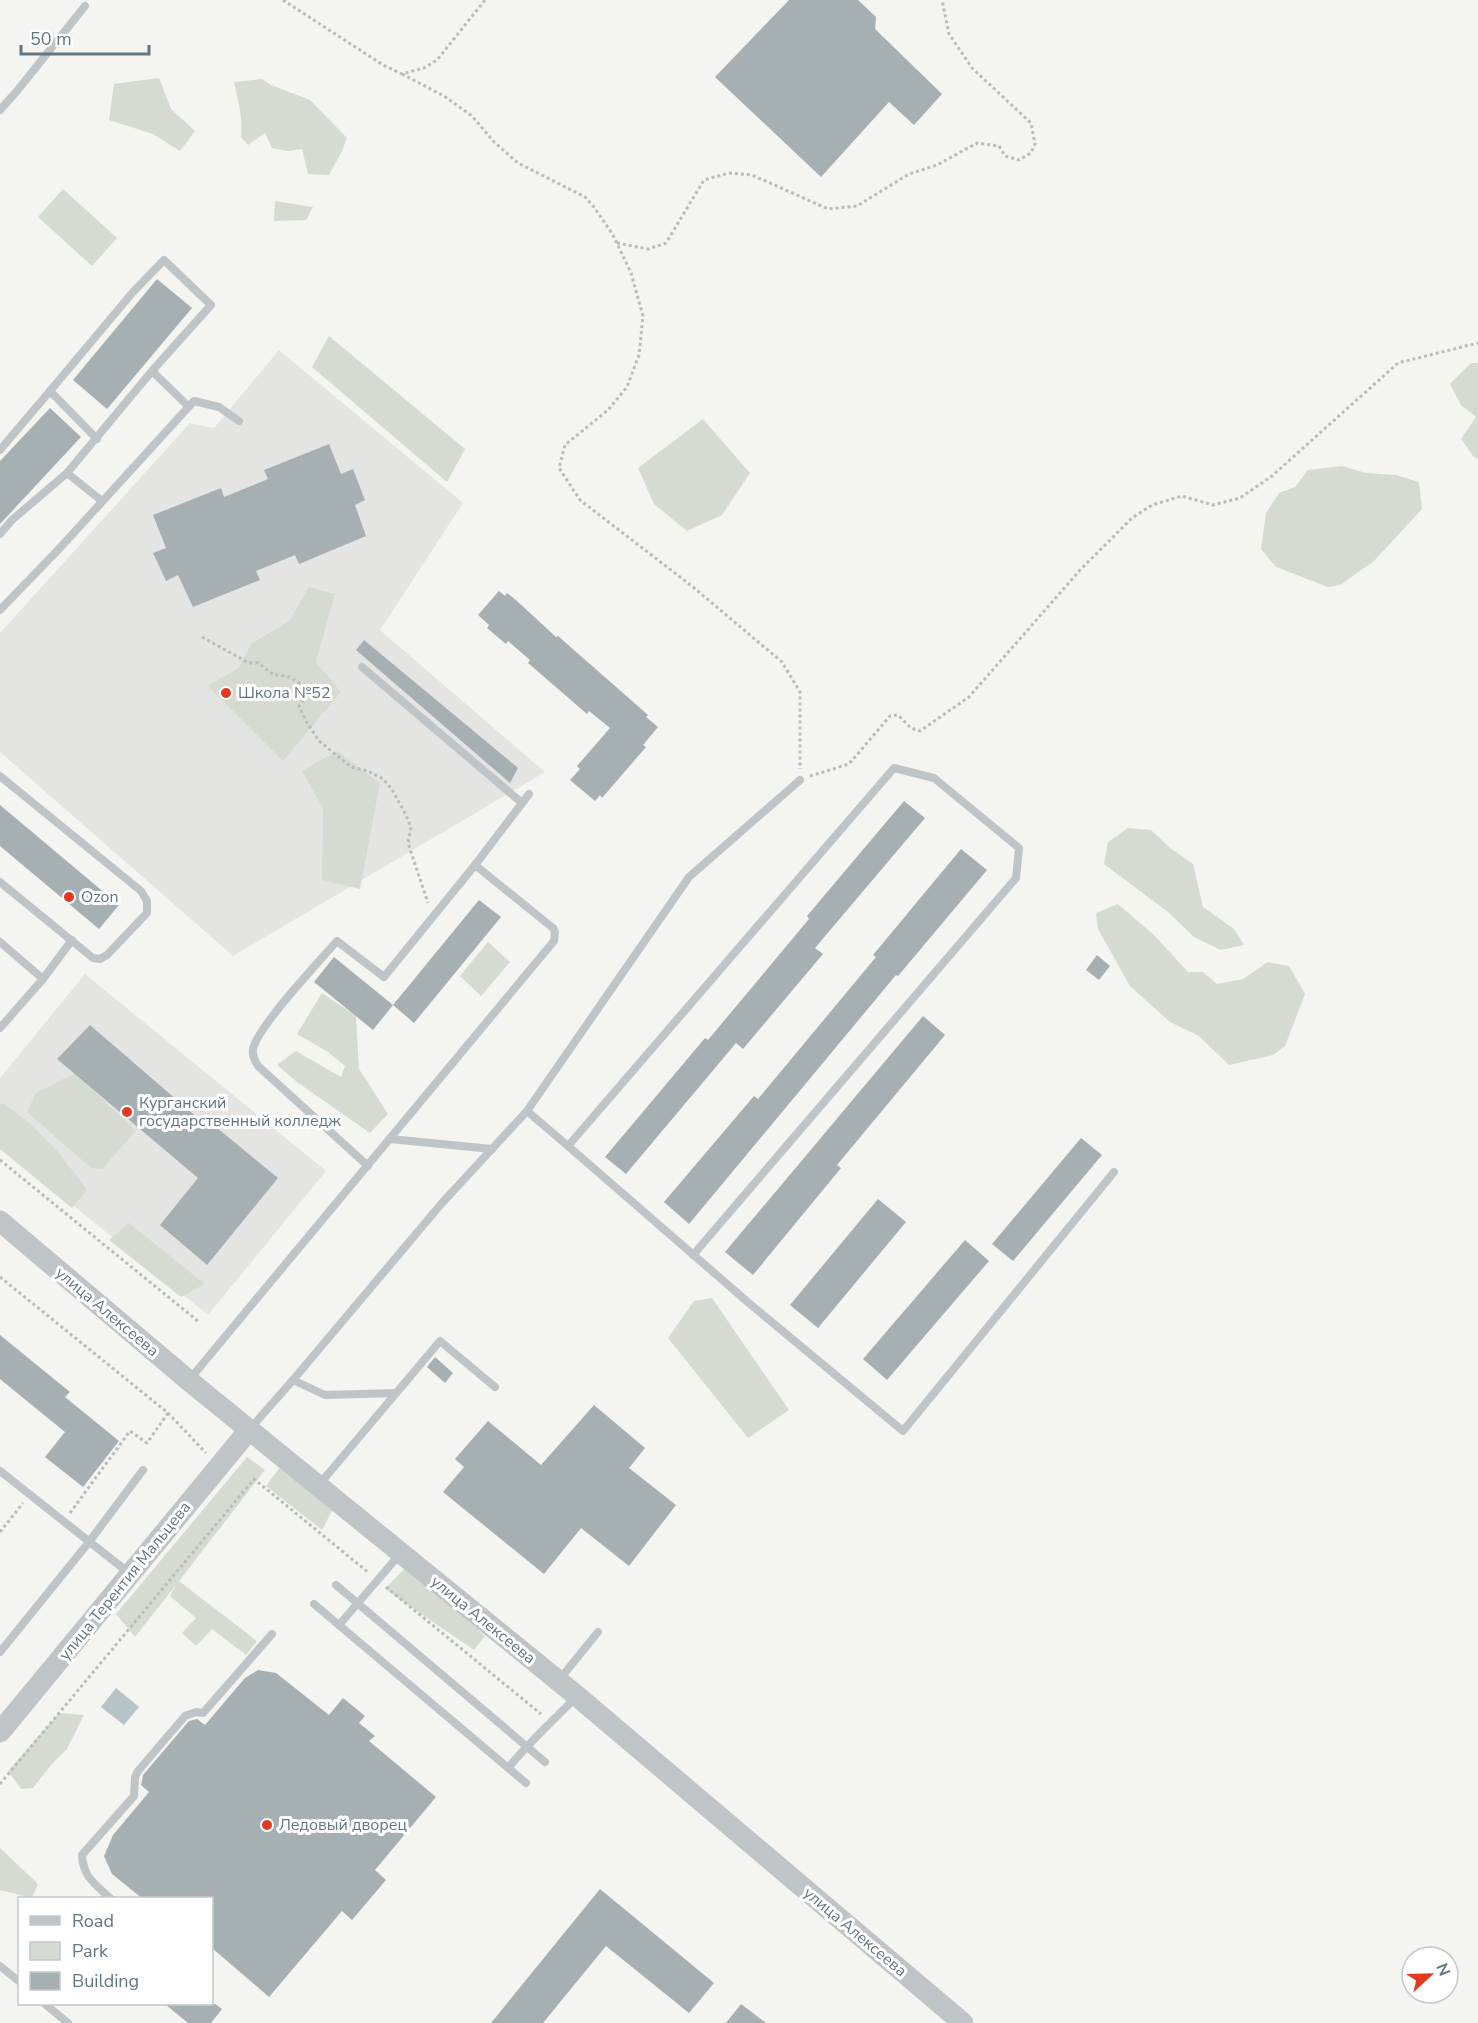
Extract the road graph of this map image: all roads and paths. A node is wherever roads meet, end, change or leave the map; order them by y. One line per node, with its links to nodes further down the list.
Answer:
1 (283, 0): 5 (path)
2 (484, 0): 5 (path)
3 (942, 0): 7 (path)
4 (85, 6): 6 (lane)
5 (402, 74): 7 (path)
6 (0, 110)
7 (616, 243): 22 (path)
8 (1478, 343): 22 (path)
9 (152, 371): 10 (lane); 11 (lane); 13 (lane)
10 (50, 392): 13 (lane); 14 (lane)
11 (188, 406): 12 (lane); 16 (lane)
12 (239, 421)
13 (97, 439): 15 (lane)
14 (0, 450)
15 (67, 473): 16 (lane); 17 (lane)
16 (102, 501): 18 (lane)
17 (0, 534)
18 (0, 610)
19 (202, 637): 27 (path)
20 (362, 667): 24 (lane)
21 (0, 776): 28 (lane)
22 (800, 780): 32 (lane)
23 (529, 794): 24 (lane)
24 (522, 803): 25 (lane)
25 (475, 865): 33 (lane); 37 (lane)
26 (0, 882): 28 (lane)
27 (431, 911)
28 (72, 940): 30 (lane)
29 (0, 942): 30 (lane)
30 (42, 979): 31 (lane)
31 (0, 1028)
32 (527, 1111): 34 (lane); 35 (lane)
33 (390, 1139): 35 (lane); 37 (lane)
34 (568, 1146): 40 (lane); 40 (lane)
35 (492, 1149): 44 (lane)
36 (0, 1160): 42 (path)
37 (368, 1166): 43 (lane)
38 (1113, 1172): 40 (lane)
39 (0, 1221): 43 (street, улица Алексеева)
40 (693, 1255)
41 (0, 1276): 47 (path)
42 (199, 1322)
43 (188, 1380): 48 (street, улица Алексеева)
44 (293, 1380): 46 (lane); 48 (lane)
45 (495, 1387): 46 (lane)
46 (396, 1393): 52 (lane)
47 (168, 1413): 49 (path); 54 (path)
48 (249, 1430): 52 (street, улица Алексеева); 58 (street, улица Терентия Мальцева)
49 (206, 1452)
50 (143, 1470): 56 (lane)
51 (0, 1471): 54 (lane)
52 (318, 1486): 57 (street, улица Алексеева)
53 (24, 1502): 55 (path)
54 (64, 1522): 56 (lane)
55 (0, 1532)
56 (89, 1542): 58 (lane); 66 (lane)
57 (400, 1553): 59 (lane); 67 (street, улица Алексеева)
58 (130, 1574): 70 (street, улица Терентия Мальцева)
59 (378, 1580): 62 (lane); 69 (path); 75 (path)
60 (336, 1585): 62 (lane)
61 (314, 1604): 63 (lane)
62 (358, 1604): 63 (lane); 71 (lane)
63 (339, 1626): 73 (lane)
64 (598, 1632): 67 (lane)
65 (272, 1634): 76 (lane)
66 (0, 1652)
67 (559, 1681): 68 (street, улица Алексеева)
68 (577, 1696): 69 (lane); 81 (street, улица Алексеева)
69 (551, 1723): 71 (lane)
70 (0, 1732)
71 (526, 1746): 72 (lane); 73 (lane)
72 (545, 1762)
73 (507, 1768): 74 (lane)
74 (526, 1783)
75 (0, 1784)
76 (108, 1897)
77 (0, 1966): 78 (lane)
78 (18, 1980)
79 (50, 2005): 80 (lane)
80 (68, 2023)
81 (963, 2023)

